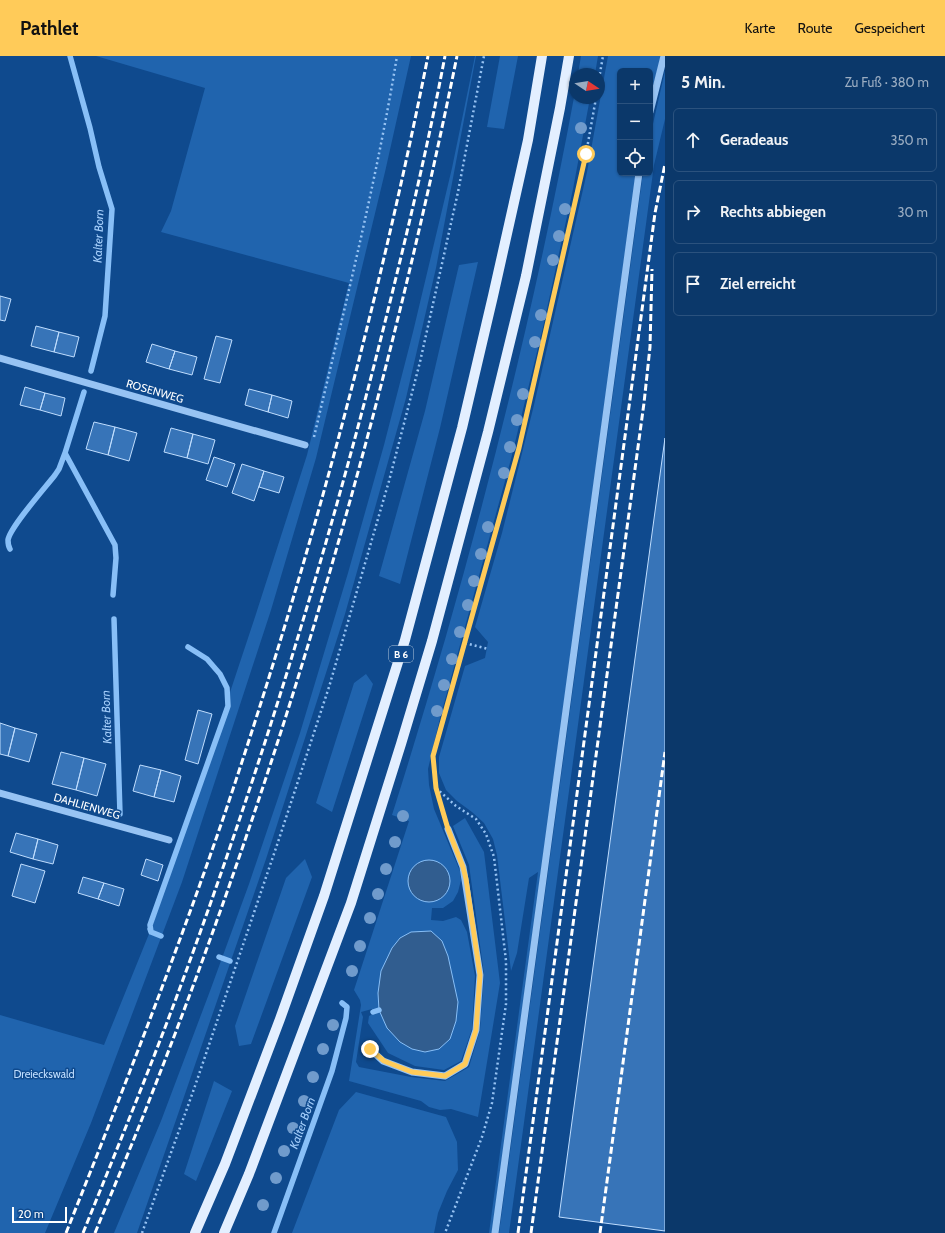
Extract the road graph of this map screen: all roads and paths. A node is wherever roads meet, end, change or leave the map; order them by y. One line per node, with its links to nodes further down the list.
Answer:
1 (397, 56): 12 (path)
2 (484, 56): 19 (path)
3 (542, 56): 20 (main road, B 6)
4 (569, 56): 21 (main road, B 6)
5 (603, 56): 7 (path)
6 (664, 56): 9 (street)
7 (601, 68)
8 (595, 104): 13 (path)
9 (652, 104)
10 (639, 176): 22 (street)
11 (0, 358): 12 (street, ROSENWEG)
12 (304, 445)
13 (464, 643): 14 (path); 16 (path)
14 (488, 649)
15 (0, 792): 17 (street, DAHLIENWEG)
16 (448, 829): 18 (street)
17 (169, 840)
18 (370, 1049)
19 (142, 1233)
20 (195, 1233)
21 (224, 1233)
22 (495, 1233)

